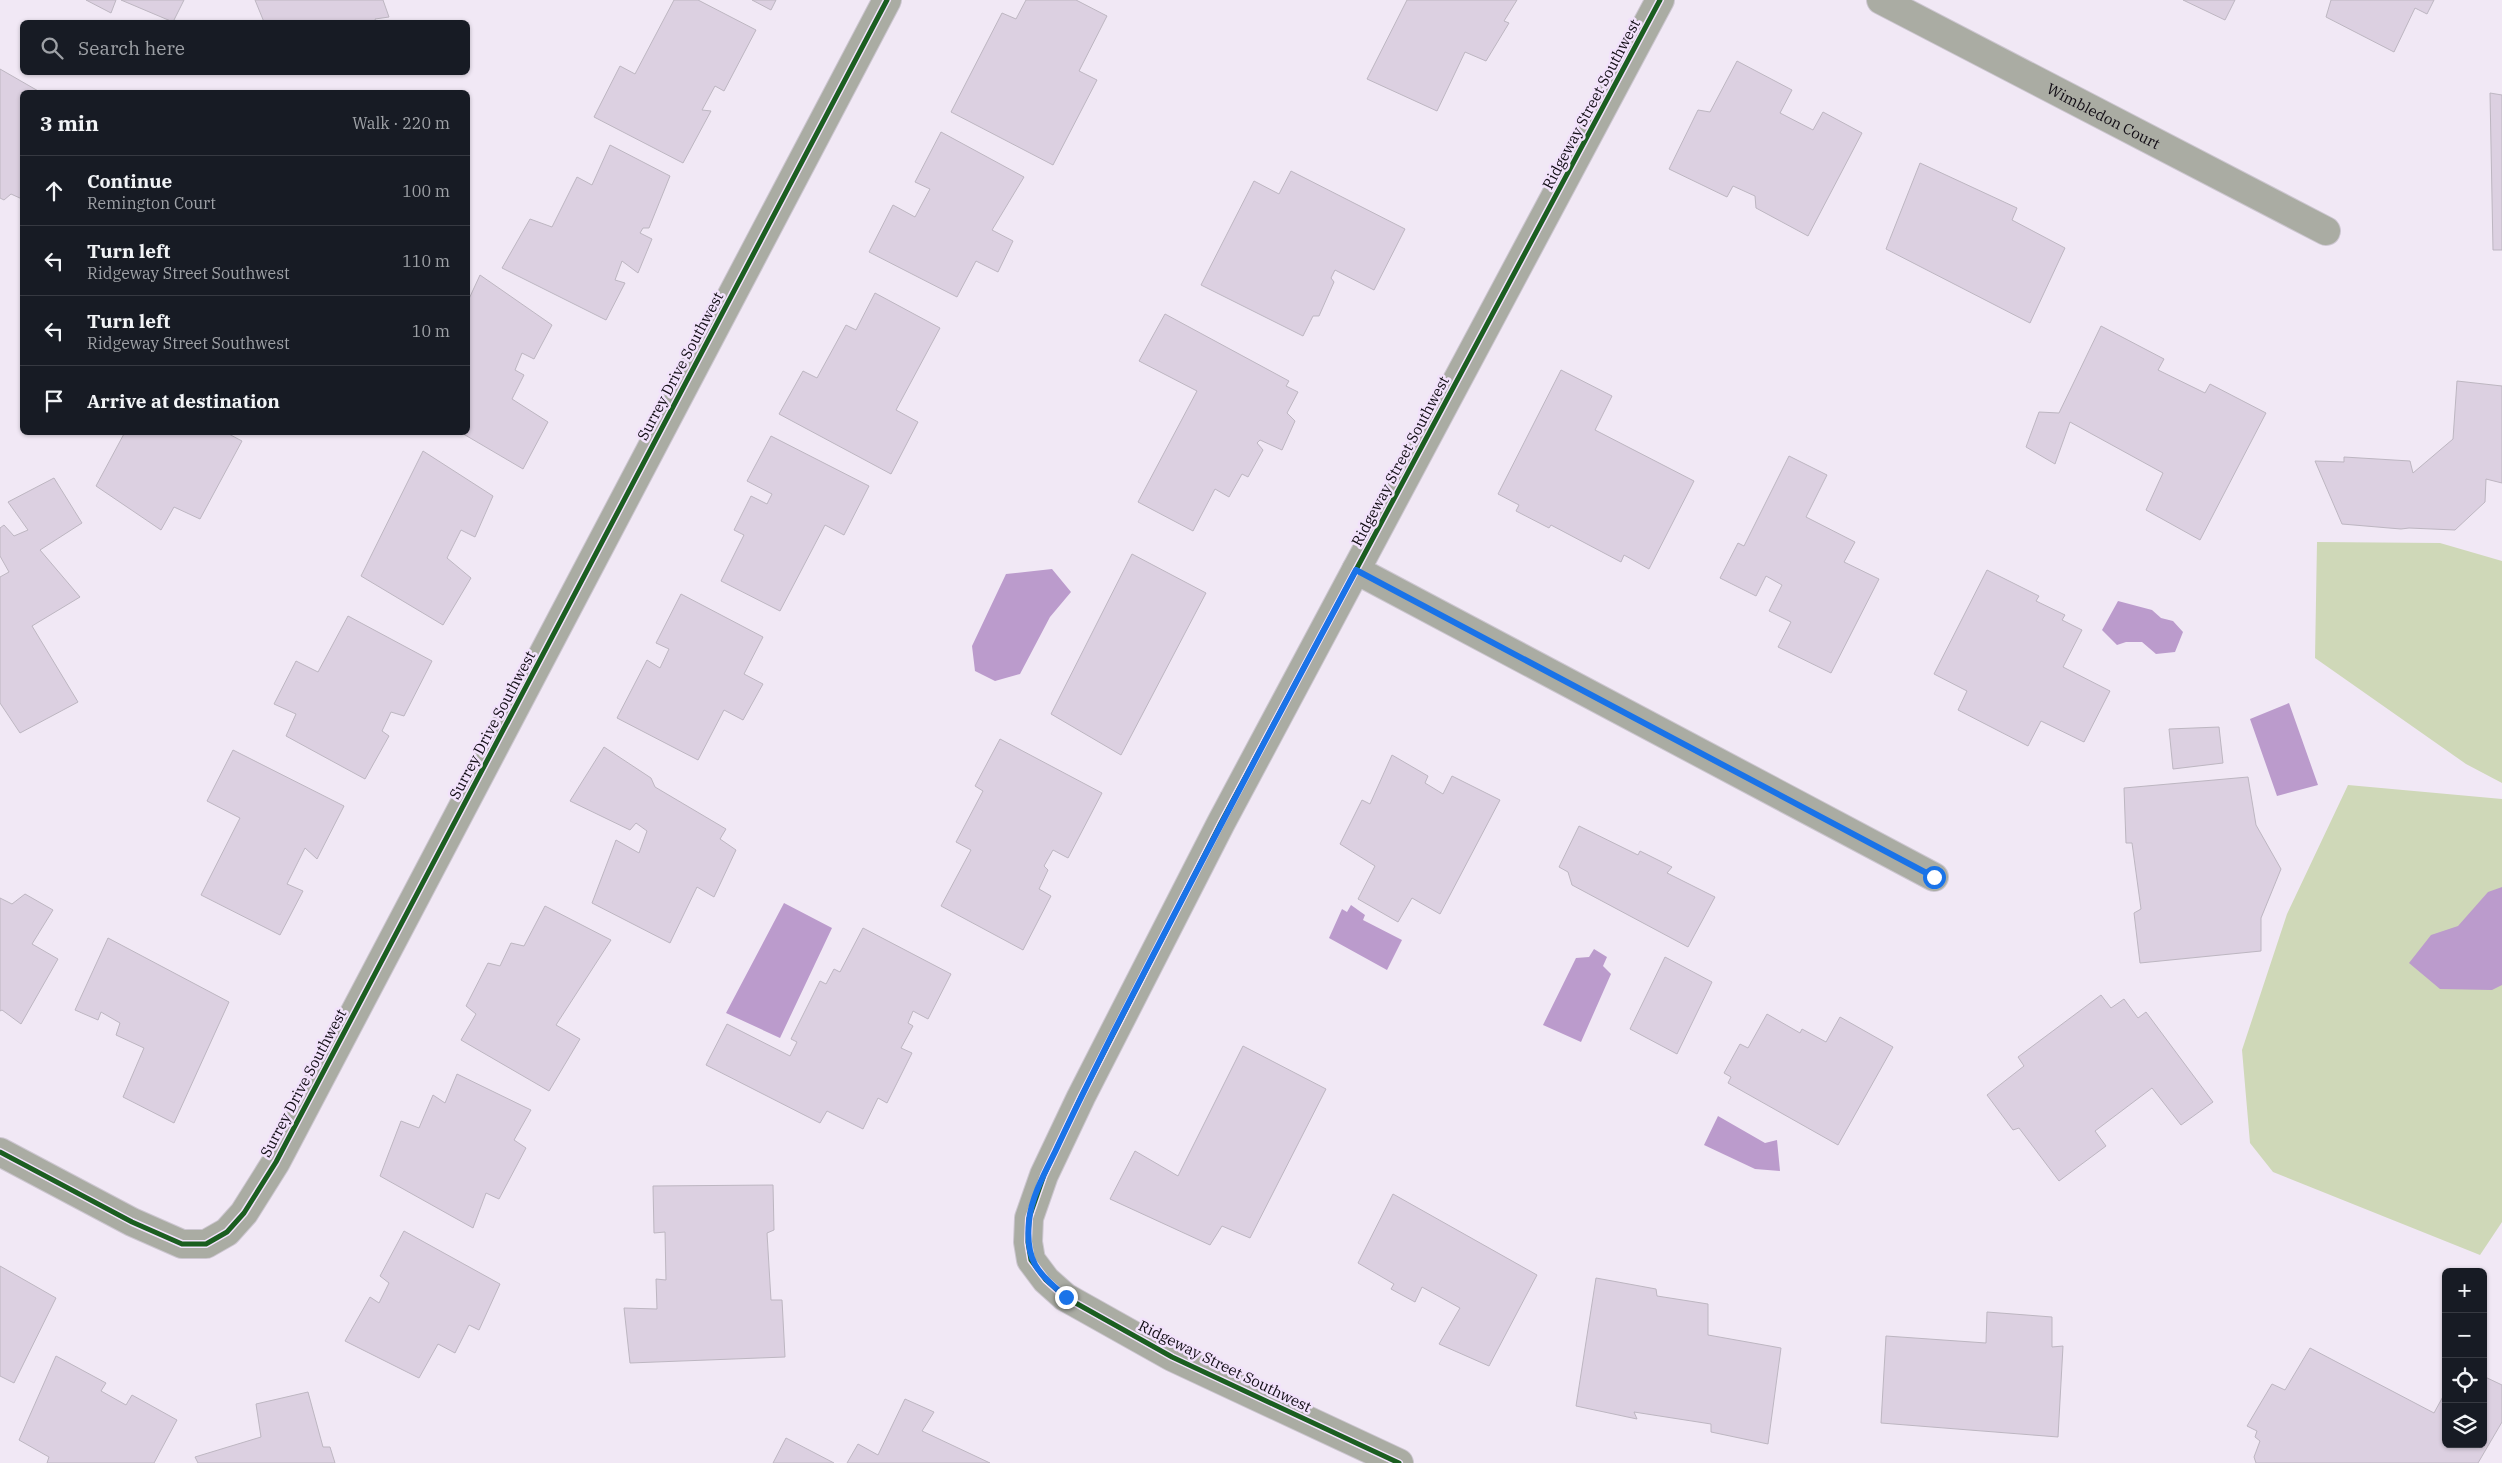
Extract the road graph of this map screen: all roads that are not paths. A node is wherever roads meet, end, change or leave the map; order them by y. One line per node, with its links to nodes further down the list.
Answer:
1 (887, 0): 7 (street, Surrey Drive Southwest)
2 (1660, 0): 5 (street, Ridgeway Street Southwest)
3 (1882, 0): 4 (street, Wimbledon Court)
4 (2326, 231)
5 (1356, 570): 6 (street); 8 (street, Ridgeway Street Southwest)
6 (1934, 877)
7 (0, 1152)
8 (1399, 1463)

